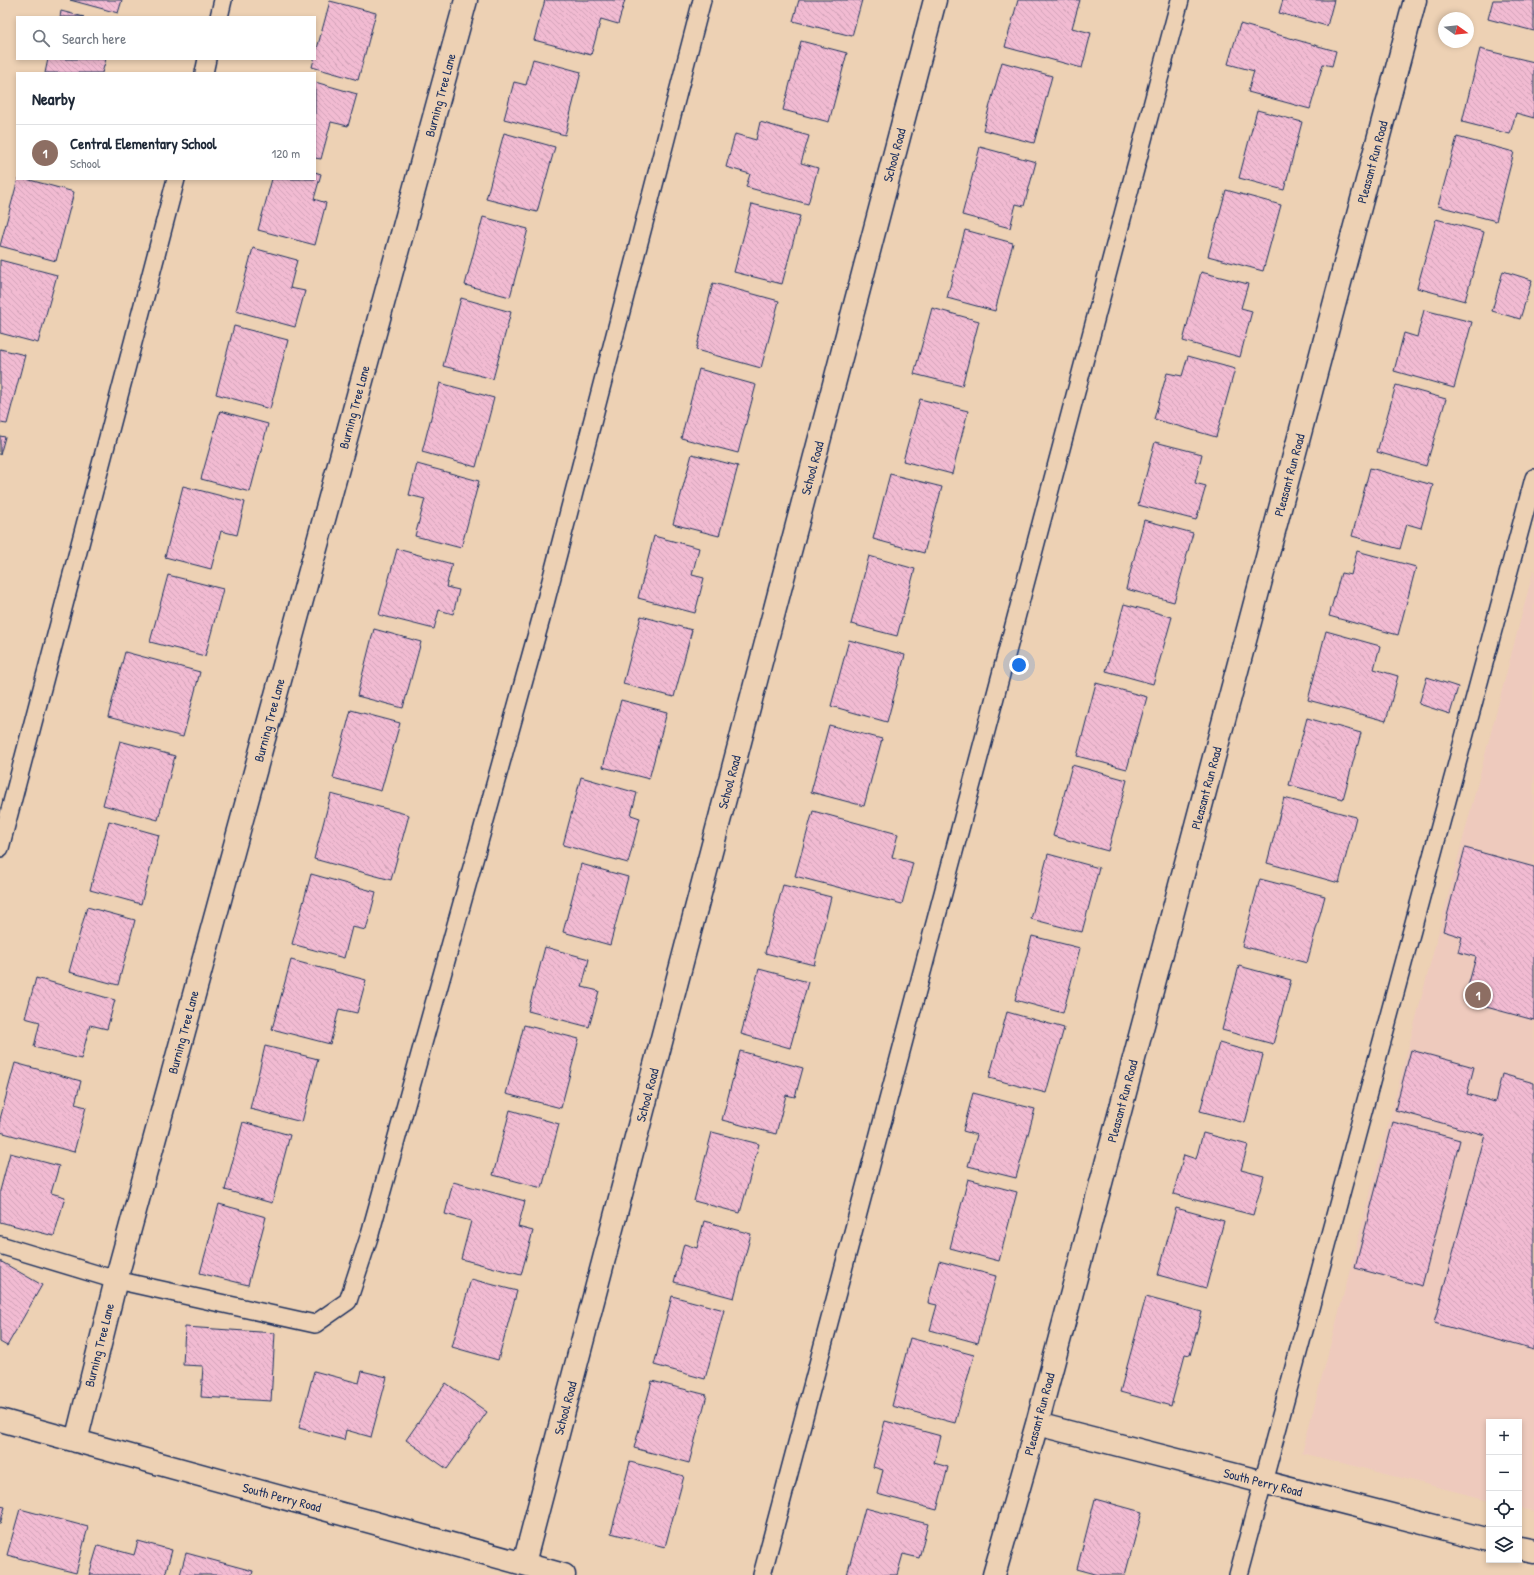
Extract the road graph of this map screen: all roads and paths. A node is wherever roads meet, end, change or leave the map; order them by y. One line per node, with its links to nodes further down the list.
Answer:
1 (223, 0): 7 (lane)
2 (466, 0): 14 (street, Burning Tree Lane)
3 (702, 0): 14 (lane)
4 (935, 0): 20 (street, School Road)
5 (1180, 0): 22 (lane)
6 (1415, 0): 16 (street, Pleasant Run Road)
7 (218, 16)
8 (208, 60): 9 (lane)
9 (204, 72)
10 (176, 180): 12 (lane)
11 (1534, 478): 18 (lane)
12 (0, 848)
13 (0, 1245): 14 (lane)
14 (116, 1280): 17 (street, Burning Tree Lane)
15 (0, 1420): 17 (street, South Perry Road)
16 (1036, 1424): 18 (street, South Perry Road); 23 (street, Pleasant Run Road)
17 (76, 1441): 20 (street, South Perry Road)
18 (1264, 1482): 19 (street, South Perry Road); 24 (lane)
19 (1486, 1539)
20 (524, 1563): 21 (street, South Perry Road)
21 (564, 1575)
22 (762, 1575)
23 (994, 1575)
24 (1238, 1575)

